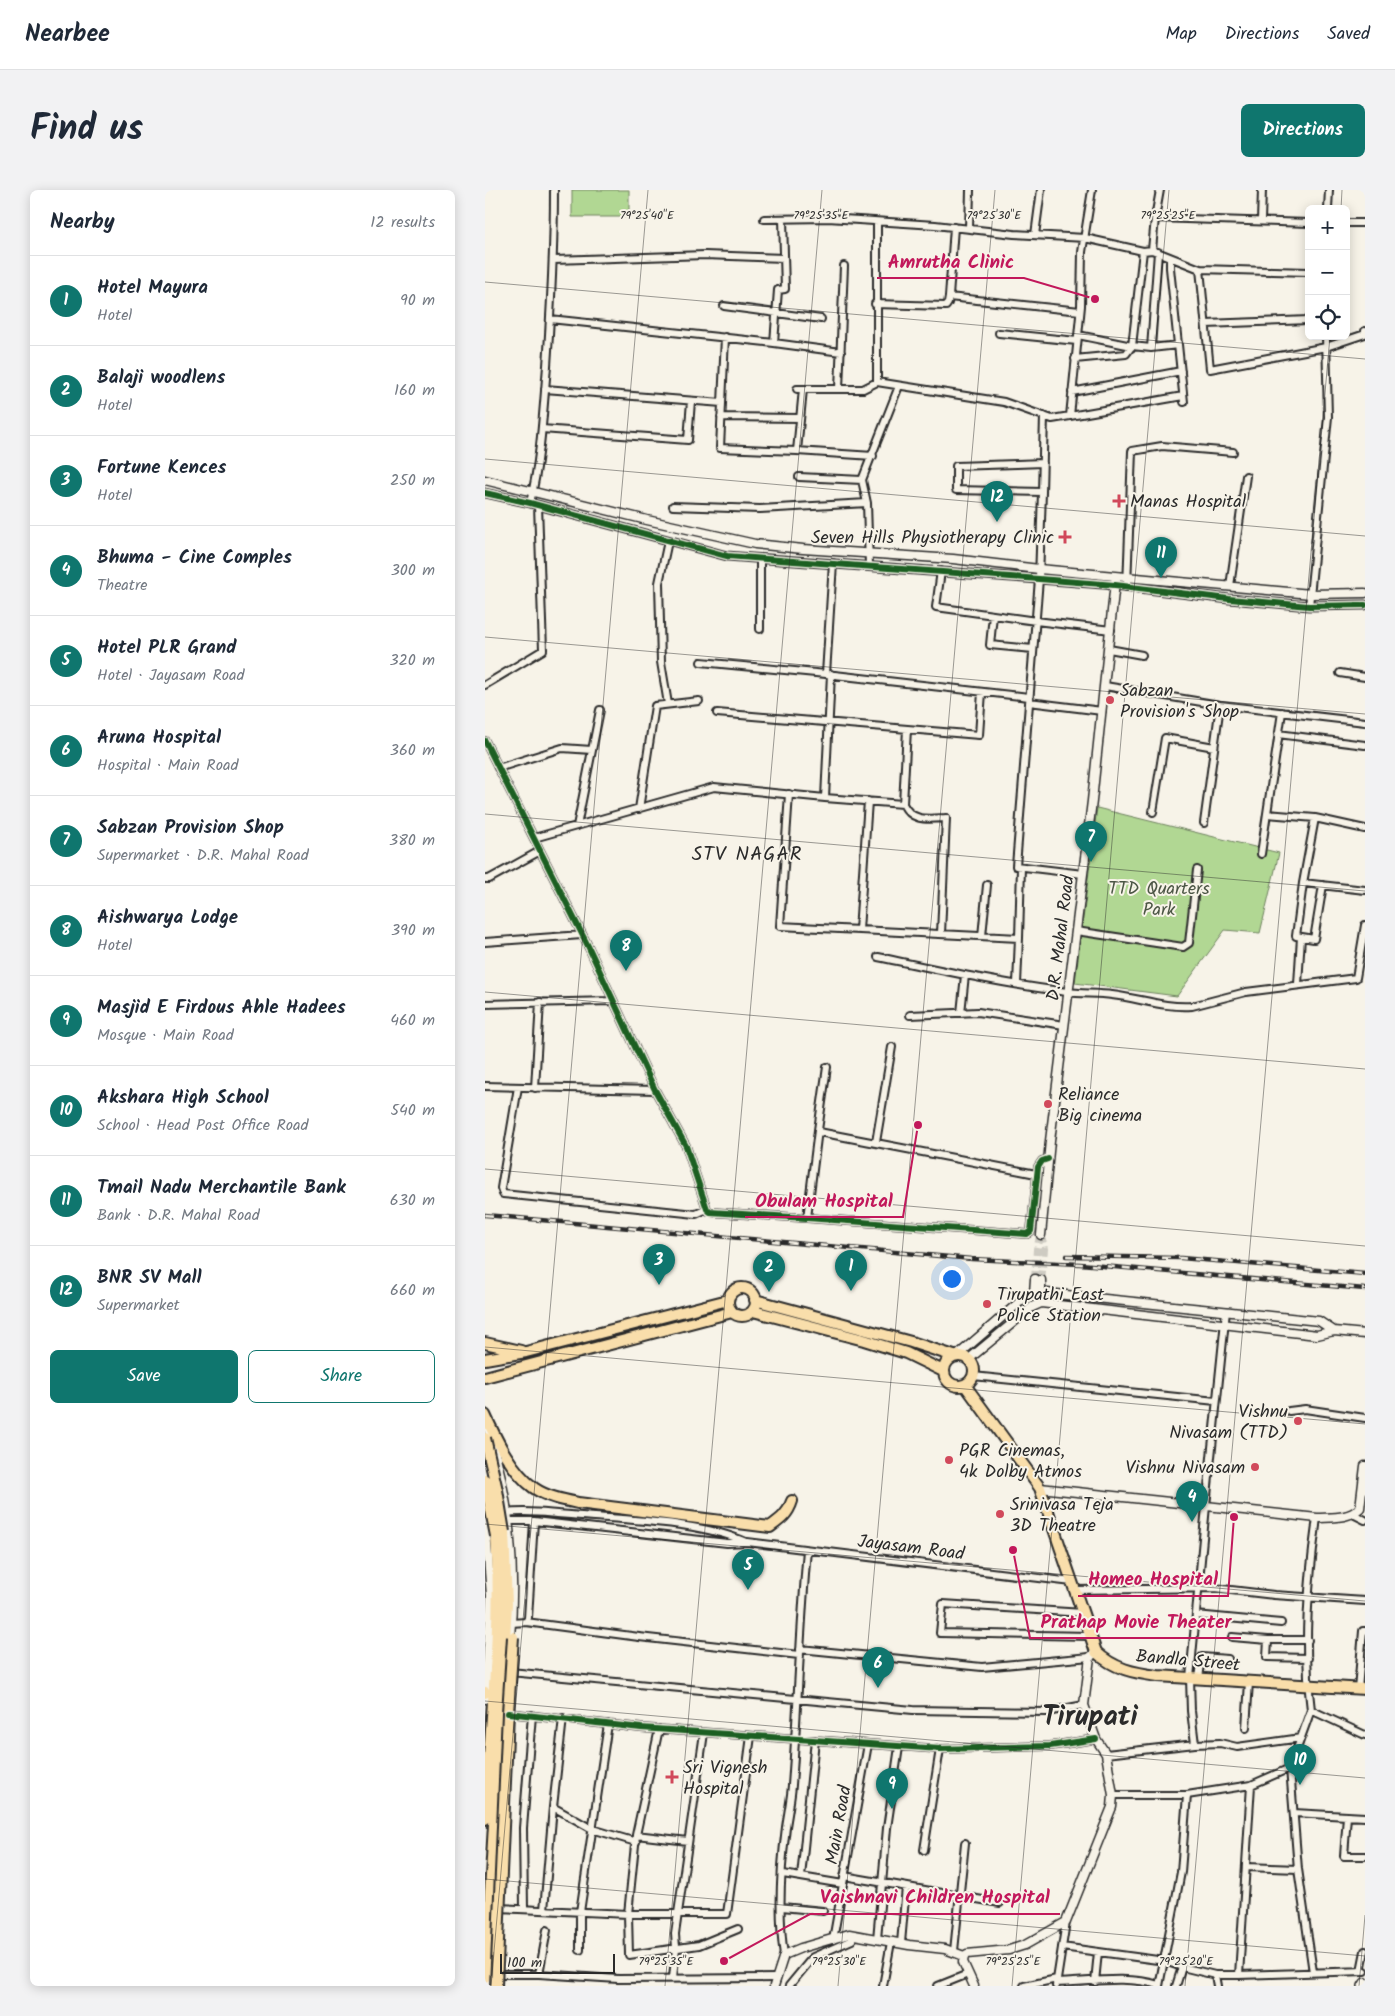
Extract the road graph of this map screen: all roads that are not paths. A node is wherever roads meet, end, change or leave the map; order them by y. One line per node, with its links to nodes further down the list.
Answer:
1 (554, 190): 25 (street)
2 (970, 190): 18 (street)
3 (1041, 190): 19 (street)
4 (1093, 190): 20 (street)
5 (1159, 190): 9 (street)
6 (1262, 190): 12 (street)
7 (1329, 190): 8 (street)
8 (1328, 205)
9 (1155, 218): 12 (street); 22 (street)
10 (783, 219): 11 (street); 13 (street); 23 (street)
11 (765, 220)
12 (1261, 221): 14 (street)
13 (877, 222): 17 (street); 30 (street)
14 (1305, 223)
15 (1350, 223): 16 (street)
16 (1365, 223)
17 (953, 228): 18 (street); 29 (street)
18 (969, 229): 19 (street)
19 (1035, 235): 20 (street)
20 (1085, 238): 21 (street); 32 (street)
21 (1143, 250): 22 (street); 45 (street)
22 (1155, 251): 24 (street); 47 (street)
23 (784, 258): 25 (street); 33 (street)
24 (1171, 259): 27 (street); 44 (street)
25 (554, 260): 34 (street)
26 (844, 266): 48 (street)
27 (1200, 269): 28 (street); 37 (street)
28 (1305, 272)
29 (949, 297): 30 (street); 32 (street)
30 (875, 304): 51 (street)
31 (724, 306): 33 (street)
32 (1080, 311): 41 (street)
33 (776, 314): 35 (street); 43 (street)
34 (550, 319): 40 (street); 53 (street)
35 (821, 319)
36 (1305, 320): 37 (street)
37 (1206, 324): 46 (street)
38 (1365, 331): 46 (street)
39 (999, 333): 41 (street)
40 (725, 338): 43 (street); 57 (street)
41 (1077, 338): 45 (street); 49 (street)
42 (1326, 340): 46 (street)
43 (774, 343): 48 (street)
44 (1179, 345): 47 (street); 50 (street)
45 (1132, 346): 47 (street); 49 (street)
46 (1326, 347): 91 (street)
47 (1151, 348)
48 (841, 352): 54 (street)
49 (1075, 359): 55 (street)
50 (1181, 371): 55 (street); 59 (street)
51 (877, 382): 52 (street); 54 (street)
52 (899, 386): 58 (street); 65 (street)
53 (545, 389): 56 (street); 62 (street)
54 (839, 389): 61 (street)
55 (1072, 392): 59 (street)
56 (691, 401): 57 (street); 62 (street)
57 (722, 403): 60 (street)
58 (1045, 416): 59 (street); 66 (street)
59 (1071, 416)
60 (721, 417): 61 (street); 63 (street)
61 (800, 418): 63 (street)
62 (542, 429): 71 (street)
63 (797, 451): 65 (street)
64 (1233, 452): 85 (street)
65 (873, 456): 70 (street)
66 (1043, 463): 72 (street); 72 (street)
67 (1246, 476): 88 (street)
68 (799, 477): 70 (street)
69 (485, 480): 71 (street)
70 (862, 480): 75 (street)
71 (533, 491): 74 (street); 78 (street)
72 (1042, 492): 82 (street)
73 (485, 493): 74 (street)
74 (534, 504): 77 (street); 105 (street)
75 (867, 504): 76 (street); 78 (street)
76 (673, 506)
77 (668, 541): 79 (street); 110 (street)
78 (869, 553): 81 (street); 82 (street)
79 (760, 558): 80 (street); 96 (street)
80 (833, 563): 81 (street); 103 (street)
81 (869, 566): 83 (street)
82 (1039, 569): 84 (street); 86 (street)
83 (941, 571): 86 (street); 94 (street)
84 (1115, 575): 85 (street); 87 (street, D.R. Mahal Road)
85 (1127, 576): 88 (street); 89 (street)
86 (1039, 579): 87 (street); 95 (street)
87 (1115, 585): 89 (street); 97 (street, D.R. Mahal Road)
88 (1230, 586): 91 (street)
89 (1127, 587): 93 (street)
90 (1365, 593): 91 (street)
91 (1311, 594): 93 (street)
92 (1365, 605): 93 (street)
93 (1309, 606)
94 (993, 615): 95 (street); 98 (street)
95 (1035, 622): 97 (street); 98 (street)
96 (760, 629)
97 (1111, 630): 99 (street, D.R. Mahal Road)
98 (1033, 649): 108 (street)
99 (1109, 649): 100 (street); 106 (street, D.R. Mahal Road)
100 (1142, 655)
101 (701, 662): 103 (street)
102 (1340, 673): 104 (street)
103 (828, 674): 107 (street); 116 (street)
104 (1365, 677)
105 (485, 685)
106 (1105, 686): 111 (street); 113 (street, D.R. Mahal Road)
107 (982, 692): 108 (street); 118 (street)
108 (1029, 700): 113 (street); 139 (street)
109 (699, 701): 110 (street)
110 (668, 704): 129 (street)
111 (1220, 704): 114 (street); 122 (street)
112 (600, 710): 123 (street)
113 (1102, 712): 141 (street, D.R. Mahal Road)
114 (1282, 712): 117 (street); 119 (street)
115 (717, 713): 116 (street)
116 (830, 722): 118 (street); 126 (street)
117 (1365, 722)
118 (907, 729): 128 (street)
119 (1278, 734): 121 (street); 131 (street)
120 (485, 741): 124 (street)
121 (1365, 746)
122 (1214, 747): 130 (street); 133 (street)
123 (592, 750): 124 (street); 134 (street)
124 (498, 768): 136 (street)
125 (789, 794): 126 (street); 129 (street); 148 (street)
126 (825, 798): 127 (street)
127 (868, 801): 128 (street); 148 (street)
128 (903, 804): 150 (street)
129 (639, 809): 134 (street)
130 (1153, 812)
131 (1267, 814): 132 (street); 138 (street)
132 (1315, 818): 135 (street); 143 (street)
133 (1204, 823)
134 (577, 826): 136 (street)
135 (1365, 829)
136 (534, 838): 137 (street)
137 (540, 851): 142 (street); 151 (street)
138 (1261, 854)
139 (1021, 867): 141 (street); 154 (street)
140 (1197, 870): 149 (street)
141 (1083, 874): 149 (street, D.R. Mahal Road)
142 (485, 879)
143 (1303, 883): 145 (street); 153 (street)
144 (987, 885): 152 (street)
145 (1323, 885): 146 (street); 153 (street)
146 (1365, 890)
147 (1365, 925): 159 (street)
148 (859, 930): 150 (street)
149 (1076, 931): 160 (street, D.R. Mahal Road)
150 (941, 934): 152 (street)
151 (583, 936): 155 (street); 161 (street)
152 (982, 936): 154 (street)
153 (1301, 937): 159 (street)
154 (1019, 938): 158 (street)
155 (485, 942)
156 (878, 957): 157 (street)
157 (965, 975): 158 (street); 164 (street)
158 (1017, 984): 160 (street)
159 (1298, 984): 160 (street)
160 (1068, 992): 166 (street, D.R. Mahal Road)
161 (613, 1001): 162 (street); 172 (street)
162 (540, 1002): 163 (street); 171 (street)
163 (485, 1004)
164 (961, 1013): 165 (street); 166 (street)
165 (910, 1015)
166 (1064, 1025): 175 (street, D.R. Mahal Road)
167 (892, 1047): 174 (street)
168 (827, 1067): 173 (street)
169 (485, 1086): 170 (street)
170 (518, 1087): 171 (street); 177 (street)
171 (535, 1088): 172 (street)
172 (655, 1090): 177 (street)
173 (818, 1130): 174 (street); 178 (street)
174 (876, 1142): 176 (street)
175 (1048, 1159): 176 (street); 179 (street, D.R. Mahal Road)
176 (1036, 1174): 178 (street)
177 (707, 1209): 178 (street)
178 (807, 1218)
179 (1041, 1235)
180 (1038, 1280): 181 (street)
181 (1037, 1293): 185 (street); 192 (street)
182 (728, 1300): 183 (main road); 186 (main road); 191 (main road)
183 (755, 1300): 184 (main road); 192 (main road)
184 (753, 1311): 186 (main road); 195 (main road)
185 (1227, 1311): 187 (street); 188 (street)
186 (732, 1312): 197 (main road)
187 (1225, 1324): 188 (street); 193 (street); 199 (street)
188 (1334, 1330): 189 (street)
189 (1365, 1334)
190 (485, 1343): 191 (main road)
191 (526, 1352): 194 (main road)
192 (956, 1356): 193 (main road); 195 (main road)
193 (969, 1359): 196 (main road)
194 (485, 1360)
195 (943, 1371): 198 (main road)
196 (973, 1376): 198 (main road); 199 (street)
197 (485, 1377)
198 (965, 1385): 207 (main road)
199 (1216, 1401): 209 (street)
200 (1289, 1410): 202 (street)
201 (485, 1416): 208 (main road)
202 (1365, 1418)
203 (485, 1421): 211 (street)
204 (485, 1438): 321 (main road, bridge)
205 (1365, 1466): 210 (street)
206 (485, 1480): 272 (main road, bridge)
207 (1040, 1488): 209 (street); 218 (main road)
208 (792, 1501)
209 (1205, 1506): 212 (street); 219 (street)
210 (1353, 1514): 212 (street); 214 (street)
211 (506, 1517): 213 (street, Jayasam Road); 215 (street, Jayasam Road); 216 (street, Jayasam Road); 226 (street)
212 (1317, 1518): 220 (street)
213 (485, 1520): 241 (street)
214 (1365, 1520)
215 (534, 1521): 216 (street, Jayasam Road); 224 (street)
216 (747, 1542): 217 (street, Jayasam Road)
217 (807, 1550): 218 (street, Jayasam Road); 232 (street)
218 (1074, 1586): 219 (street, Jayasam Road); 222 (main road)
219 (1198, 1588): 220 (street, Jayasam Road); 223 (street)
220 (1307, 1598): 221 (street, Jayasam Road); 231 (street)
221 (1365, 1601)
222 (1083, 1613): 228 (main road); 228 (street)
223 (1196, 1615): 225 (street); 237 (street)
224 (527, 1622): 226 (street); 232 (street)
225 (1281, 1623)
226 (512, 1630): 236 (main road, bridge); 290 (street)
227 (1365, 1631): 240 (street)
228 (1091, 1636): 233 (main road)
229 (1232, 1637): 230 (street)
230 (1268, 1640): 231 (street); 234 (street)
231 (1307, 1640): 234 (street)
232 (800, 1652): 233 (street); 243 (street)
233 (1093, 1655): 237 (main road, Bandla Street); 244 (street)
234 (1308, 1658): 239 (street)
235 (1228, 1659): 237 (street)
236 (510, 1672): 243 (street); 246 (main road, bridge)
237 (1195, 1678): 238 (main road, Bandla Street); 260 (street)
238 (1249, 1682): 239 (main road, Bandla Street); 250 (street)
239 (1308, 1687): 240 (main road, Bandla Street); 245 (street)
240 (1362, 1689)
241 (485, 1692): 242 (street)
242 (485, 1699)
243 (796, 1699): 244 (street); 256 (street)
244 (1084, 1705): 257 (street)
245 (1311, 1710): 253 (street); 255 (street)
246 (508, 1713): 247 (street); 327 (main road, bridge)
247 (532, 1715): 248 (street); 291 (street)
248 (563, 1718): 249 (street); 268 (street)
249 (608, 1724): 251 (street); 273 (street)
250 (1247, 1728)
251 (659, 1730): 252 (street); 274 (street)
252 (704, 1733): 254 (street); 275 (street)
253 (1365, 1735)
254 (751, 1736): 256 (street); 296 (street)
255 (1301, 1738): 260 (street); 264 (street)
256 (795, 1739): 258 (street); 281 (street)
257 (1096, 1739): 262 (street); 263 (street)
258 (815, 1740): 259 (street); 282 (street)
259 (868, 1744): 261 (street); 283 (street, Main Road)
260 (1195, 1744): 263 (street)
261 (899, 1747): 262 (street); 284 (street)
262 (940, 1749): 277 (street)
263 (1106, 1754): 266 (street)
264 (1290, 1768): 265 (street); 269 (street)
265 (1251, 1785): 267 (street); 279 (street)
266 (1113, 1795): 267 (street); 297 (street)
267 (1187, 1795): 313 (street)
268 (553, 1807): 273 (street); 292 (street)
269 (1294, 1813): 270 (street); 280 (street)
270 (1347, 1816): 271 (street); 278 (street)
271 (1365, 1817)
272 (485, 1820)
273 (592, 1829): 274 (street); 294 (street)
274 (636, 1839): 275 (street); 295 (street)
275 (688, 1841): 296 (street)
276 (965, 1843): 287 (street)
277 (924, 1850)
278 (1365, 1856)
279 (1247, 1867): 280 (street); 320 (street)
280 (1298, 1868): 316 (street)
281 (783, 1874): 282 (street); 289 (street)
282 (801, 1876): 285 (street)
283 (844, 1876): 284 (street); 285 (street, Main Road)
284 (882, 1882): 286 (street); 300 (street)
285 (843, 1884): 301 (street, Main Road)
286 (906, 1887): 287 (street); 304 (street)
287 (959, 1896): 288 (street); 308 (street)
288 (1001, 1904)
289 (782, 1907): 293 (street); 311 (street)
290 (493, 1908): 291 (street); 321 (street)
291 (524, 1909): 292 (street)
292 (544, 1910): 294 (street)
293 (823, 1911)
294 (579, 1912): 295 (street); 307 (street)
295 (628, 1914): 296 (street); 306 (street)
296 (677, 1914): 306 (street)
297 (1067, 1922): 305 (street); 312 (street)
298 (738, 1929): 306 (street)
299 (547, 1930): 317 (street)
300 (877, 1939): 301 (street); 303 (street)
301 (833, 1940): 311 (street)
302 (852, 1940): 328 (street)
303 (891, 1942): 304 (street); 329 (street)
304 (901, 1944): 308 (street)
305 (1062, 1947): 309 (street); 325 (street)
306 (676, 1948): 322 (street)
307 (580, 1950)
308 (954, 1951): 312 (street)
309 (1098, 1952): 313 (street); 324 (street)
310 (1365, 1952): 315 (street)
311 (784, 1955): 323 (street)
312 (964, 1956): 318 (street)
313 (1165, 1961): 314 (street); 333 (street)
314 (1182, 1967): 319 (street); 334 (street)
315 (1363, 1971): 316 (street)
316 (1313, 1972): 320 (street)
317 (539, 1974): 321 (street); 322 (street)
318 (968, 1974): 330 (street); 331 (street)
319 (1215, 1975): 320 (street); 335 (street)
320 (1239, 1975)
321 (487, 1976): 326 (street)
322 (673, 1978): 323 (street)
323 (775, 1982)
324 (1095, 1982): 325 (street); 333 (street)
325 (1056, 1983): 332 (street)
326 (489, 1986)
327 (496, 1986)
328 (789, 1986)
329 (883, 1986)
330 (938, 1986)
331 (974, 1986)
332 (1024, 1986)
333 (1159, 1986)
334 (1176, 1986)
335 (1217, 1986)

